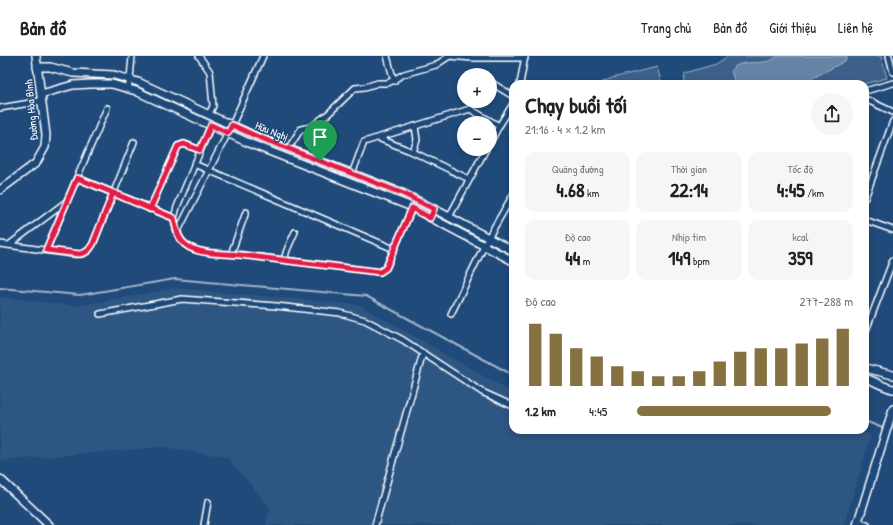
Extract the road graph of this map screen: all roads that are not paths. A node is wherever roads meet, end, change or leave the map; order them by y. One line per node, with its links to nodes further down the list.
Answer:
1 (36, 56): 9 (main road, Đường Hòa Bình)
2 (132, 56): 11 (street)
3 (199, 56): 25 (street)
4 (263, 56): 28 (street)
5 (387, 56): 12 (street)
6 (448, 56): 8 (street); 12 (street)
7 (889, 56): 10 (street)
8 (525, 57): 13 (street)
9 (37, 67): 11 (main road, Hữu Nghị); 19 (main road, Đường Hòa Bình)
10 (893, 72)
11 (130, 79): 16 (street); 25 (main road, Hữu Nghị)
12 (394, 80): 35 (street)
13 (521, 80)
14 (893, 83): 17 (street)
15 (497, 86): 18 (street)
16 (128, 88): 19 (main road, Hữu Nghị); 27 (main road, Hữu Nghị)
17 (869, 90)
18 (509, 94)
19 (41, 98): 21 (street); 45 (main road, Đường Hòa Bình)
20 (869, 101): 24 (street)
21 (0, 108)
22 (107, 108): 42 (street)
23 (509, 111): 30 (street)
24 (893, 112)
25 (209, 114): 28 (main road, Hữu Nghị)
26 (893, 122): 44 (street)
27 (211, 125): 32 (main road, Hữu Nghị); 36 (street)
28 (232, 125): 32 (street); 35 (main road, Hữu Nghị)
29 (415, 126): 30 (street); 33 (street); 37 (street)
30 (500, 126): 31 (street)
31 (497, 131)
32 (228, 133): 40 (street); 49 (main road, Hữu Nghị)
33 (378, 138): 37 (street); 41 (street)
34 (134, 142): 46 (street)
35 (288, 149): 41 (main road, Hữu Nghị)
36 (200, 150): 39 (street); 50 (street)
37 (413, 152): 43 (street)
38 (482, 156): 43 (street)
39 (194, 164): 40 (street); 54 (street)
40 (209, 170): 59 (street); 64 (street)
41 (352, 174): 51 (main road, Hữu Nghị)
42 (77, 178): 46 (street); 47 (street)
43 (469, 179): 53 (street)
44 (869, 187)
45 (0, 190)
46 (113, 193): 50 (street); 66 (street)
47 (67, 201): 62 (street); 66 (street)
48 (509, 201): 60 (street)
49 (412, 208): 55 (main road, Hữu Nghị); 64 (street)
50 (150, 209): 54 (street)
51 (434, 209): 53 (main road, Hữu Nghị); 55 (main road)
52 (246, 212): 67 (street)
53 (449, 217): 60 (main road, Hữu Nghị)
54 (174, 218): 59 (street)
55 (430, 218): 63 (main road, Hữu Nghị)
56 (869, 221): 57 (street)
57 (893, 230)
58 (295, 232): 69 (street)
59 (178, 233): 67 (street)
60 (488, 238): 63 (street); 65 (main road, Hữu Nghị)
61 (0, 244): 62 (street)
62 (9, 245): 66 (street)
63 (484, 246): 68 (main road, Hữu Nghị); 72 (street)
64 (394, 249): 69 (street)
65 (509, 249)
66 (46, 250)
67 (231, 254): 69 (street)
68 (509, 259)
69 (284, 260)
70 (893, 260): 73 (street)
71 (100, 314): 74 (street)
72 (451, 314)
73 (869, 323)
74 (423, 353): 79 (street); 86 (street)
75 (869, 369): 76 (main road)
76 (893, 376)
77 (869, 379): 78 (main road)
78 (893, 389)
79 (509, 404)
80 (893, 409): 83 (main road)
81 (0, 479): 84 (main road)
82 (208, 502): 85 (street)
83 (857, 524): 87 (street)
84 (49, 525)
85 (204, 525)
86 (375, 525)
87 (866, 525)

